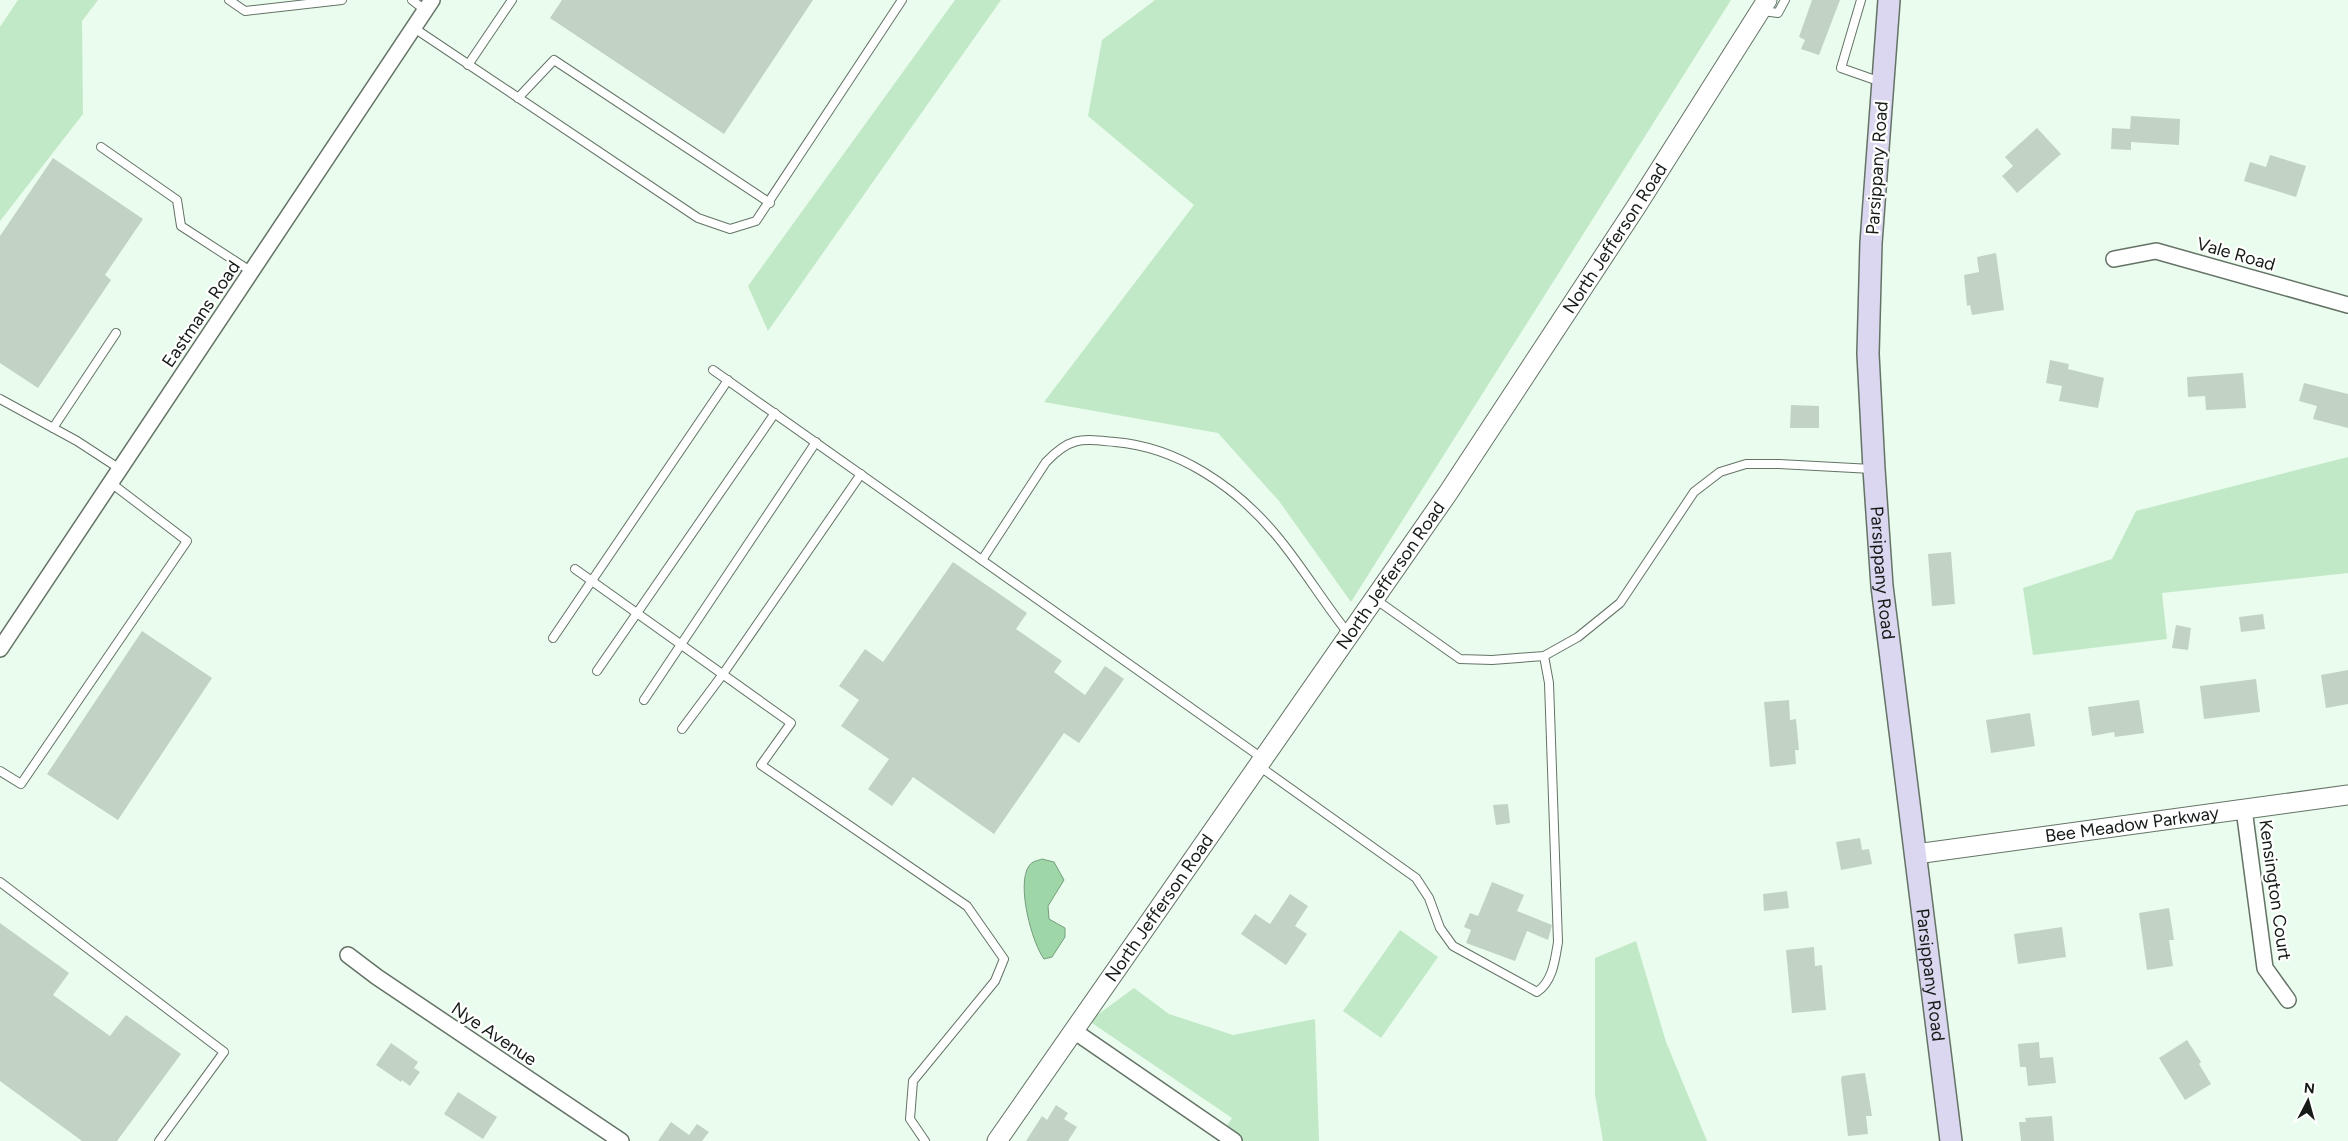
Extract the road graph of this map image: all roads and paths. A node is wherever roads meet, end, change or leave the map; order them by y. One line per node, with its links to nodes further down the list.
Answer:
1 (229, 0): 2 (lane)
2 (342, 0)
3 (412, 0): 9 (lane)
4 (512, 0): 12 (lane)
5 (902, 0): 16 (lane)
6 (1786, 0): 10 (lane)
7 (1862, 0): 13 (lane)
8 (1889, 0): 13 (main road, Parsippany Road)
9 (429, 5): 11 (street, Eastmans Road)
10 (1764, 5): 34 (street, North Jefferson Road)
11 (414, 28): 12 (lane); 18 (street, Eastmans Road)
12 (468, 65): 14 (lane)
13 (1883, 83): 28 (main road, Parsippany Road)
14 (518, 98): 16 (lane); 16 (lane)
15 (101, 147): 18 (lane)
16 (770, 203)
17 (2114, 259): 19 (street, Vale Road)
18 (252, 272): 27 (street, Eastmans Road)
19 (2348, 305)
20 (116, 333): 25 (lane)
21 (713, 370): 22 (lane)
22 (728, 380): 24 (lane); 33 (lane)
23 (0, 399): 25 (lane)
24 (775, 413): 26 (lane); 35 (lane)
25 (53, 428): 27 (lane)
26 (816, 442): 29 (lane); 38 (lane)
27 (120, 469): 30 (street, Eastmans Road)
28 (1874, 469): 40 (lane); 49 (main road, Parsippany Road)
29 (861, 474): 31 (lane); 42 (lane)
30 (111, 483): 39 (street, Eastmans Road); 46 (lane)
31 (982, 560): 36 (lane); 45 (lane)
32 (575, 569): 33 (lane)
33 (592, 581): 35 (lane); 37 (lane)
34 (1375, 599): 36 (street, North Jefferson Road); 40 (lane)
35 (637, 613): 38 (lane); 41 (lane)
36 (1350, 635): 45 (street, North Jefferson Road)
37 (553, 638)
38 (680, 644): 42 (lane); 43 (lane)
39 (0, 649)
40 (1544, 656): 45 (lane)
41 (597, 671)
42 (723, 674): 44 (lane); 56 (lane)
43 (644, 700)
44 (682, 729)
45 (1261, 763): 53 (street, North Jefferson Road)
46 (0, 771)
47 (2348, 795): 48 (street, Bee Meadow Parkway)
48 (2244, 809): 49 (street, Bee Meadow Parkway); 52 (street, Kensington Court)
49 (1916, 854): 59 (main road, Parsippany Road)
50 (0, 882): 54 (lane)
51 (348, 955): 55 (street, Nye Avenue)
52 (2288, 1000)
53 (1074, 1031): 57 (street, North Jefferson Road); 58 (street)
54 (159, 1141)
55 (621, 1141)
56 (926, 1141)
57 (997, 1141)
58 (1234, 1141)
59 (1950, 1141)

